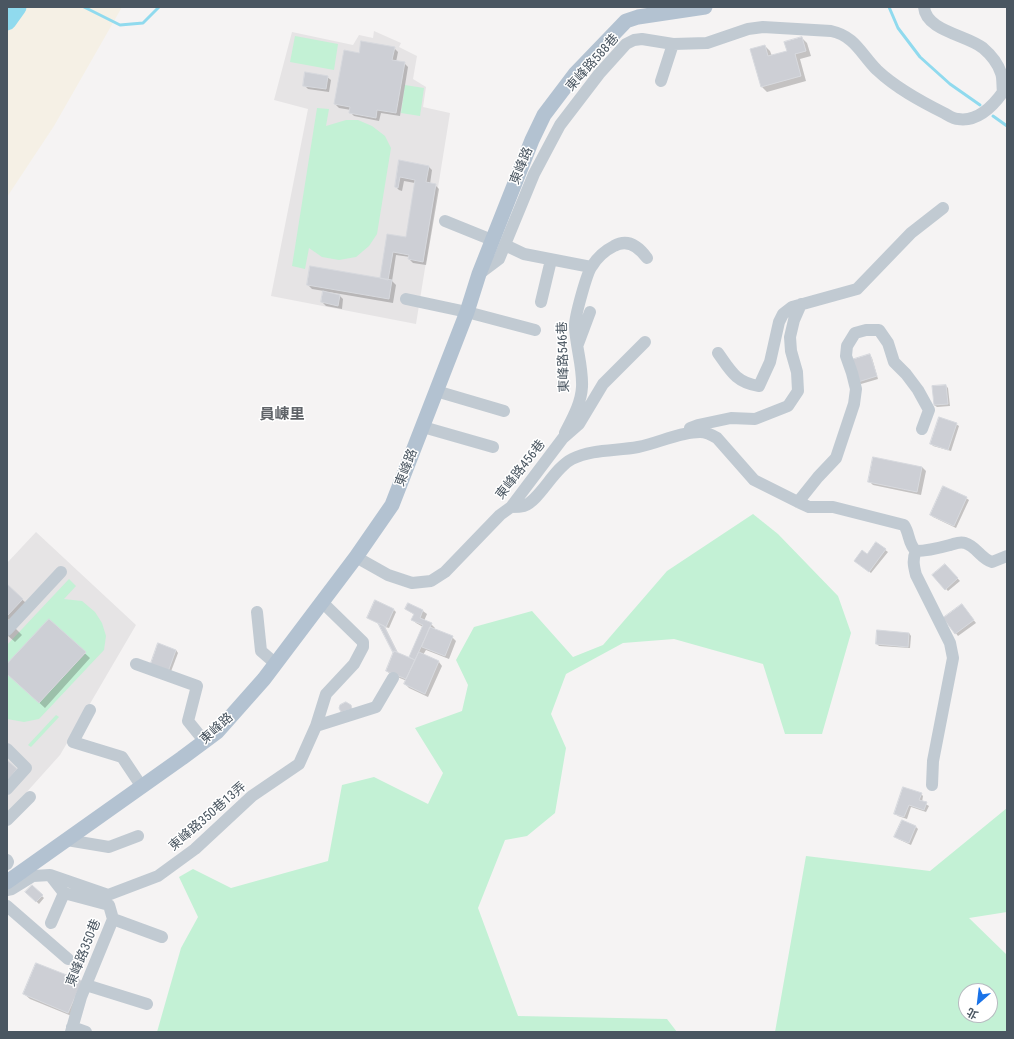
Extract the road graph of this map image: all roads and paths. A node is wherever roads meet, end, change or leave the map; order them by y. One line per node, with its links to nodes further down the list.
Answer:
1 (705, 7): 8 (main road, 東峰路)
2 (924, 7): 5 (street)
3 (673, 44): 4 (street); 5 (street, 東峰路588巷); 8 (street, 東峰路588巷)
4 (661, 81)
5 (1005, 93)
6 (943, 208): 14 (street)
7 (445, 221): 8 (street)
8 (499, 243): 10 (street); 15 (main road, 東峰路)
9 (648, 258): 11 (street)
10 (551, 260): 11 (street); 13 (street)
11 (591, 267): 19 (street, 東峰路546巷)
12 (406, 299): 15 (street)
13 (541, 302)
14 (801, 304): 20 (street); 25 (street)
15 (467, 312): 17 (street); 21 (main road, 東峰路)
16 (590, 312): 19 (street)
17 (535, 330)
18 (645, 342): 26 (street, 東峰路456巷)
19 (577, 347): 26 (street, 東峰路546巷)
20 (718, 353)
21 (436, 391): 22 (street); 23 (main road, 東峰路)
22 (504, 411)
23 (423, 427): 27 (street); 32 (main road, 東峰路)
24 (922, 429): 28 (street)
25 (669, 437): 28 (street); 29 (street)
26 (563, 438): 29 (street, 東峰路456巷)
27 (493, 447)
28 (798, 502): 30 (street)
29 (511, 507): 32 (street, 東峰路456巷)
30 (916, 551): 31 (street); 44 (street)
31 (1007, 556)
32 (356, 557): 34 (main road, 東峰路)
33 (61, 572): 36 (street)
34 (322, 602): 38 (main road, 東峰路); 41 (street, 東峰路350巷13弄)
35 (257, 612): 38 (street)
36 (7, 630)
37 (136, 664): 42 (street)
38 (276, 664): 42 (main road, 東峰路)
39 (393, 678): 41 (street)
40 (90, 710): 45 (street)
41 (316, 726): 53 (street, 東峰路350巷13弄)
42 (204, 742): 45 (main road, 東峰路)
43 (7, 749): 46 (street)
44 (932, 786)
45 (142, 787): 50 (main road, 東峰路)
46 (7, 789)
47 (30, 797): 48 (street)
48 (7, 820)
49 (138, 836): 50 (street)
50 (67, 840): 54 (main road, 東峰路)
51 (7, 860): 52 (street)
52 (7, 864)
53 (50, 875): 55 (street); 56 (street)
54 (7, 882)
55 (7, 890)
56 (64, 893): 58 (street, 東峰路350巷); 59 (street)
57 (7, 906): 61 (street)
58 (113, 919): 60 (street); 62 (street, 東峰路350巷)
59 (51, 923)
60 (162, 937)
61 (68, 959)
62 (86, 985): 63 (street); 64 (street, 東峰路350巷)
63 (147, 1004)
64 (72, 1030): 65 (street)
65 (86, 1032)

